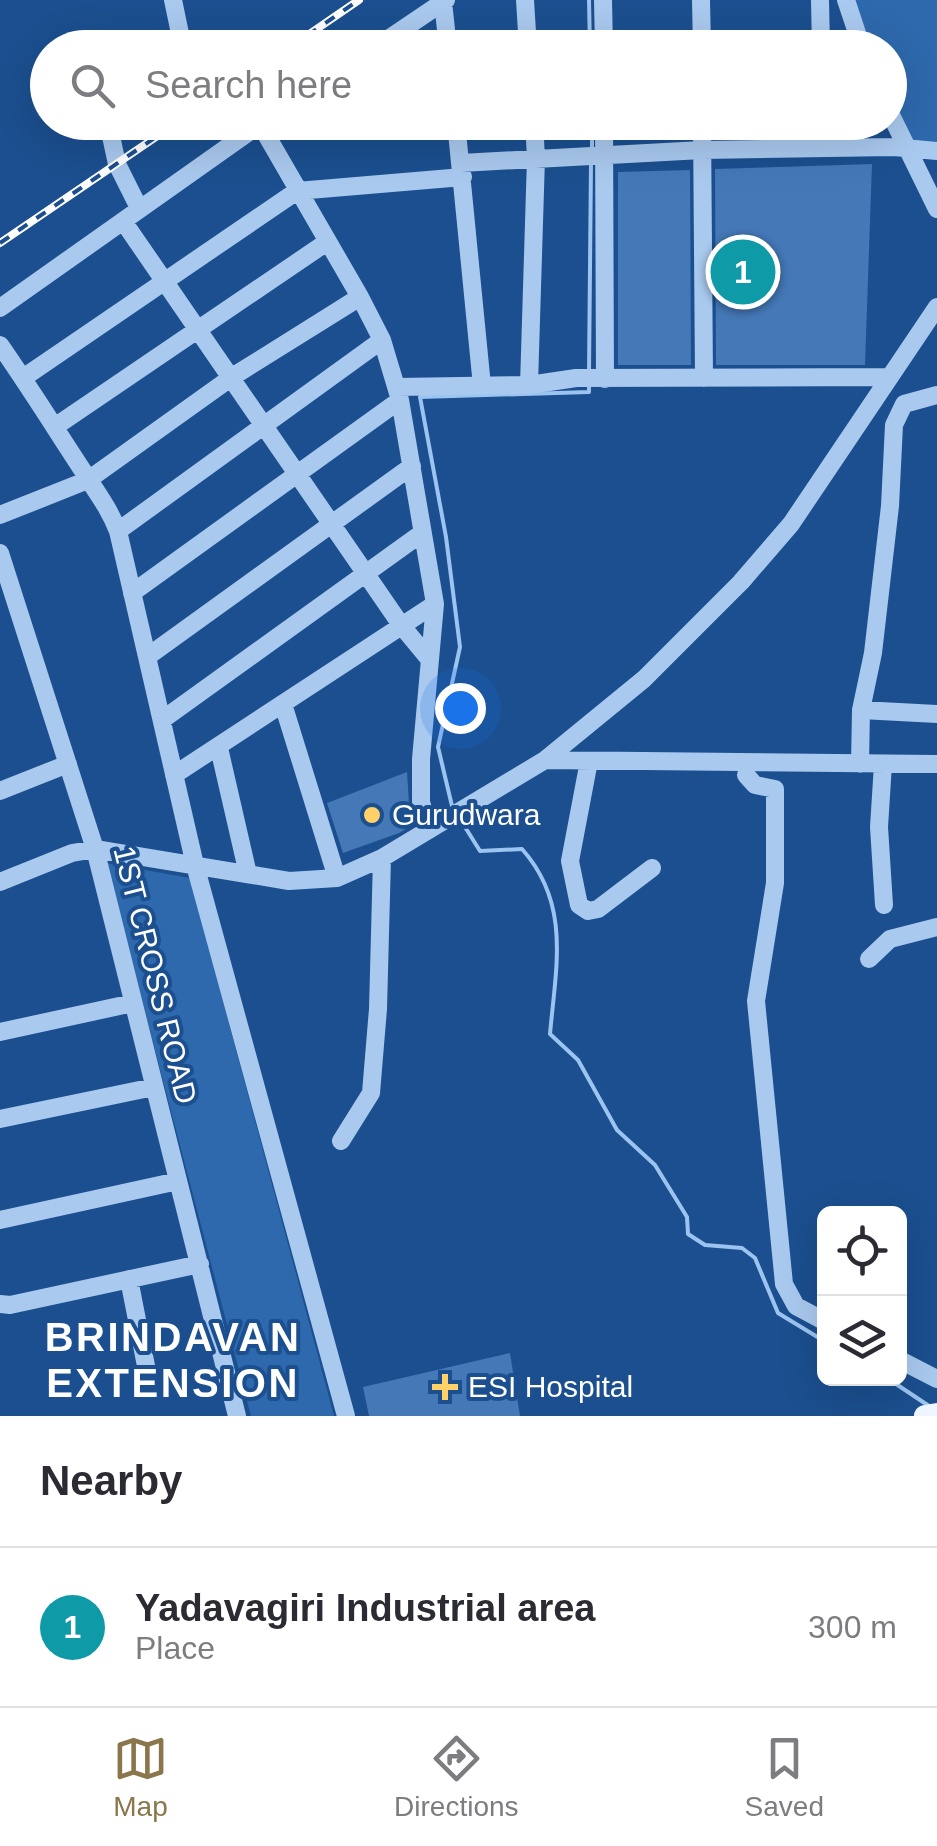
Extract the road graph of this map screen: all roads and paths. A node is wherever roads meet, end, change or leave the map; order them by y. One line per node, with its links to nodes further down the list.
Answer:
1 (173, 0): 8 (street)
2 (524, 0): 11 (street)
3 (603, 0): 12 (street)
4 (702, 0): 13 (street)
5 (820, 0): 14 (street)
6 (846, 0): 15 (street)
7 (444, 1): 9 (street); 10 (street)
8 (180, 30)
9 (401, 30)
10 (446, 30)
11 (526, 30)
12 (604, 30)
13 (702, 30)
14 (821, 30)
15 (856, 30)
16 (112, 140): 33 (street)
17 (238, 140): 33 (street)
18 (271, 140): 32 (street)
19 (458, 140): 31 (street)
20 (535, 140): 30 (street)
21 (603, 140): 29 (street)
22 (702, 140): 27 (street)
23 (824, 140): 25 (street)
24 (902, 140): 26 (street)
25 (824, 148): 26 (street); 27 (street)
26 (906, 148): 28 (street); 34 (street)
27 (702, 150): 29 (street); 46 (street)
28 (937, 152)
29 (603, 155): 30 (street); 48 (street)
30 (536, 158): 31 (street); 49 (street)
31 (462, 170): 32 (street); 50 (street)
32 (297, 191): 36 (street); 37 (street)
33 (140, 208): 35 (street)
34 (937, 209)
35 (124, 220): 37 (street); 39 (street)
36 (327, 242): 38 (street); 41 (street)
37 (166, 281): 41 (street); 45 (street)
38 (360, 297): 42 (street); 44 (street)
39 (0, 308)
40 (937, 308): 47 (street)
41 (198, 329): 44 (street); 56 (street)
42 (382, 340): 51 (street); 55 (street)
43 (0, 345): 45 (street)
44 (232, 377): 55 (street); 59 (street)
45 (23, 378): 56 (street)
46 (704, 378): 47 (street); 48 (street)
47 (888, 378): 52 (street)
48 (603, 379): 49 (street)
49 (529, 384): 50 (street)
50 (482, 386): 51 (street)
51 (401, 391): 57 (street); 58 (street)
52 (877, 394): 54 (street); 76 (street)
53 (937, 395): 54 (street)
54 (900, 410): 72 (street)
55 (265, 424): 58 (street); 62 (street)
56 (56, 426): 59 (street)
57 (412, 466): 61 (street); 63 (street)
58 (299, 473): 61 (street); 66 (street)
59 (88, 480): 60 (street); 62 (street)
60 (0, 515)
61 (333, 523): 65 (street); 69 (street)
62 (118, 531): 66 (street)
63 (422, 532): 65 (street); 67 (street)
64 (0, 553): 78 (street, 1ST CROSS ROAD)
65 (367, 573): 68 (street); 74 (street)
66 (132, 593): 69 (street)
67 (435, 604): 68 (street); 70 (street)
68 (401, 625): 70 (street); 71 (street)
69 (147, 657): 74 (street)
70 (430, 660): 85 (street)
71 (283, 704): 75 (street); 91 (street)
72 (862, 710): 73 (street); 79 (street)
73 (937, 714)
74 (162, 720): 82 (street)
75 (218, 748): 82 (street); 90 (street)
76 (545, 760): 77 (street); 85 (street)
77 (590, 761): 79 (street); 89 (street)
78 (68, 764): 84 (street); 86 (street, 1ST CROSS ROAD)
79 (860, 764): 80 (street)
80 (883, 764): 81 (street); 93 (street)
81 (937, 764)
82 (174, 775): 88 (street)
83 (746, 775): 106 (street)
84 (0, 791)
85 (428, 830): 87 (street)
86 (96, 849): 88 (street); 92 (street); 96 (street, 1ST CROSS ROAD)
87 (382, 858): 91 (street); 100 (street)
88 (195, 866): 90 (street); 112 (street)
89 (652, 868)
90 (248, 874): 91 (street)
91 (337, 878)
92 (0, 882)
93 (884, 905)
94 (937, 926): 95 (street)
95 (869, 959)
96 (133, 1002): 97 (street); 98 (street, 1ST CROSS ROAD)
97 (0, 1032)
98 (154, 1086): 99 (street); 101 (street, 1ST CROSS ROAD)
99 (0, 1120)
100 (340, 1141)
101 (178, 1181): 102 (street); 103 (street, 1ST CROSS ROAD)
102 (0, 1220)
103 (200, 1264): 104 (street); 111 (street, 1ST CROSS ROAD)
104 (129, 1279): 105 (street); 108 (street)
105 (0, 1304)
106 (817, 1316)
107 (907, 1364): 109 (street)
108 (147, 1372)
109 (937, 1379)
110 (937, 1414): 113 (main road)
111 (236, 1416)
112 (346, 1416)
113 (925, 1416)

